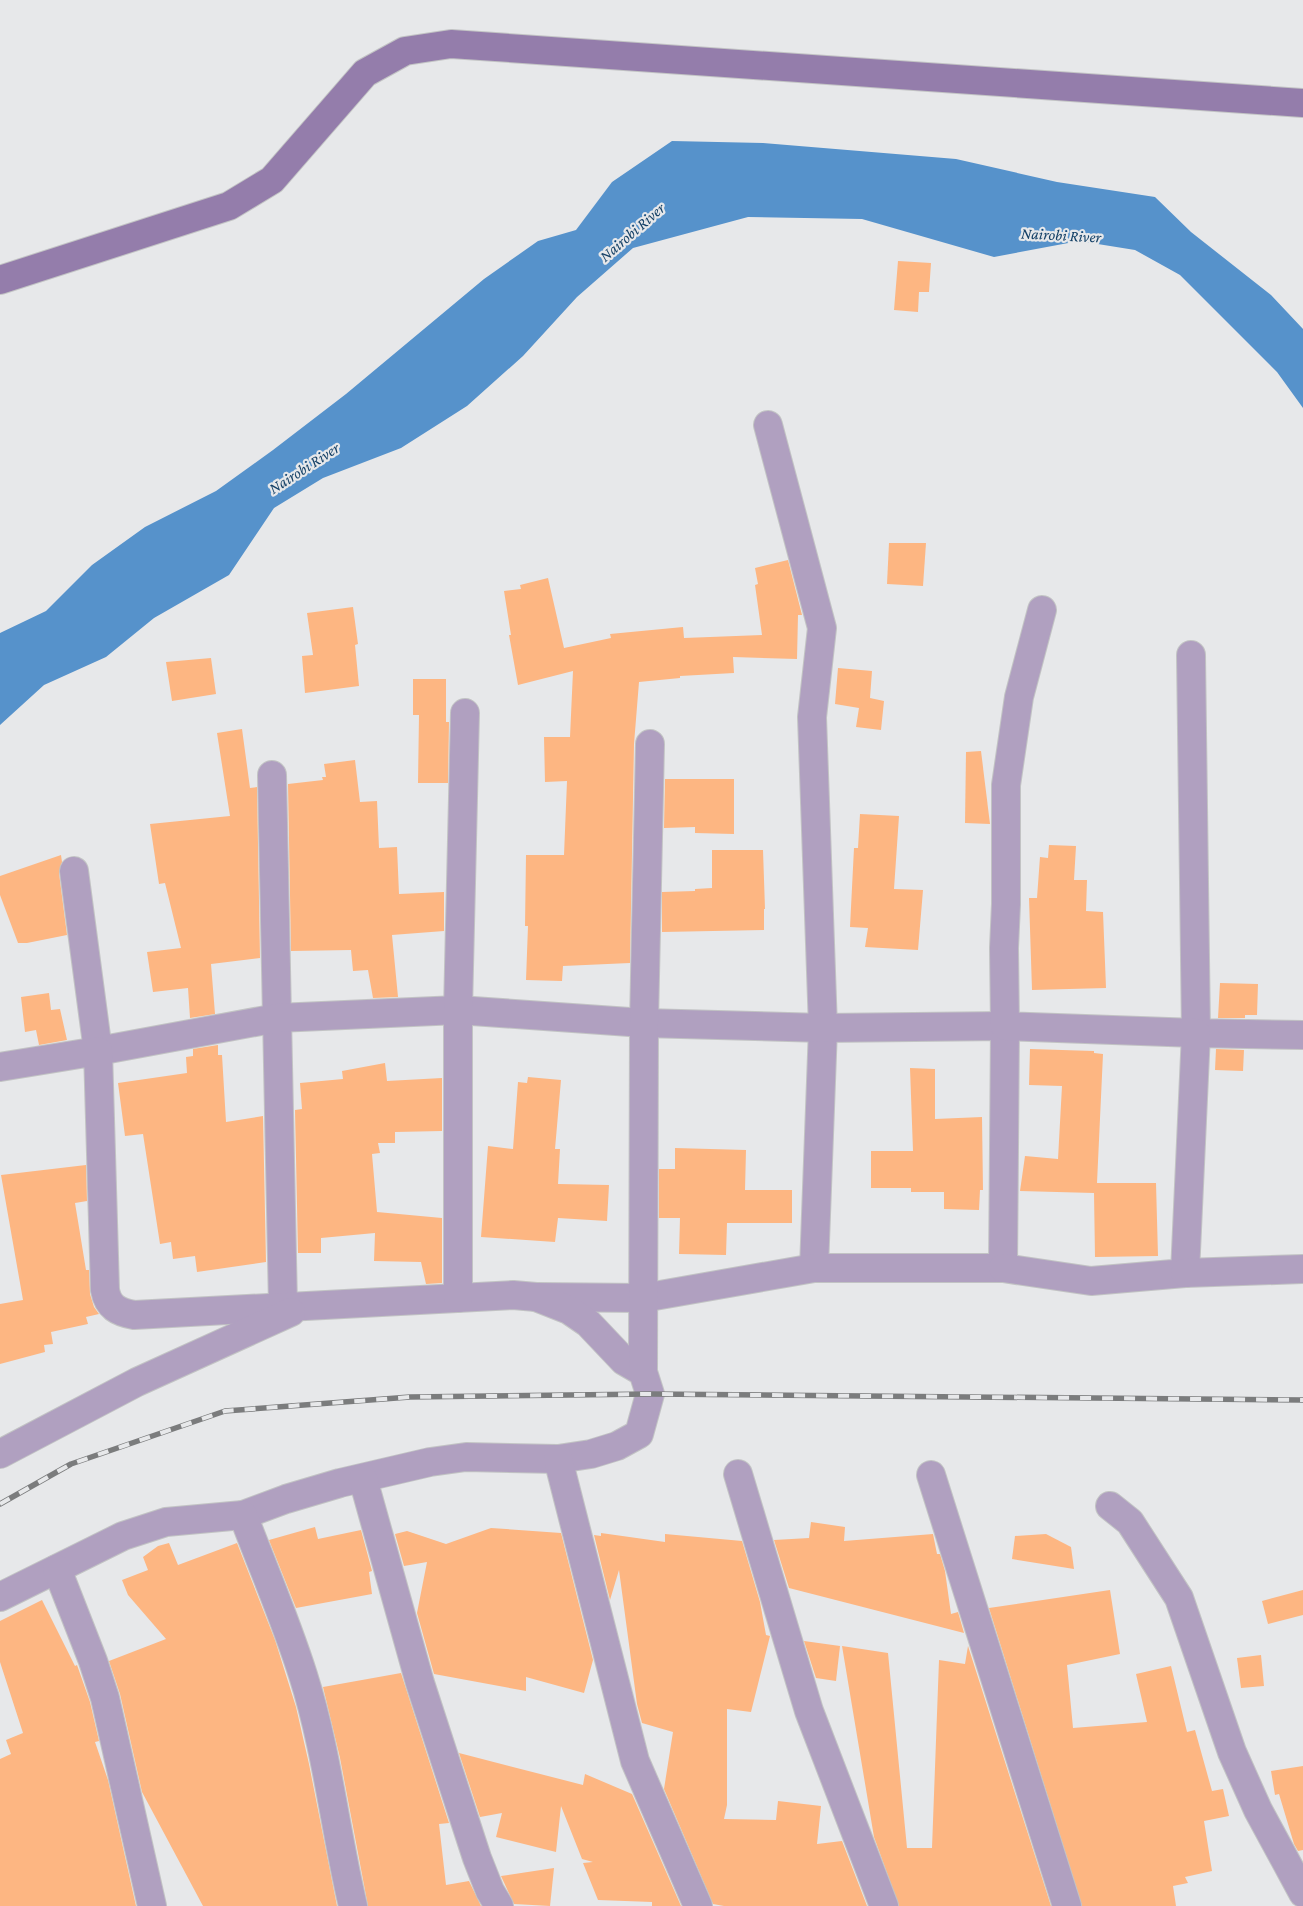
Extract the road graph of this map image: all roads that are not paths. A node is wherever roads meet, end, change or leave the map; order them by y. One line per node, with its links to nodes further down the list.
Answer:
1 (1303, 103): 2 (street)
2 (0, 280)
3 (768, 425): 14 (street)
4 (1042, 610): 13 (street)
5 (1191, 655): 15 (street)
6 (465, 713): 10 (street)
7 (650, 744): 12 (street)
8 (272, 775): 11 (street)
9 (74, 871): 17 (street)
10 (458, 1010): 11 (street); 12 (street); 24 (street)
11 (277, 1018): 17 (street); 26 (street)
12 (644, 1023): 14 (street); 25 (street)
13 (1005, 1026): 14 (street); 15 (street); 20 (street)
14 (823, 1028): 19 (street)
15 (1196, 1033): 16 (street); 22 (street)
16 (1303, 1035)
17 (98, 1051): 18 (street); 26 (street)
18 (0, 1067)
19 (814, 1268): 20 (street); 25 (street)
20 (1003, 1268): 22 (street)
21 (1303, 1269): 22 (street)
22 (1185, 1274)
23 (536, 1297): 24 (street); 25 (street); 27 (street)
24 (458, 1298): 26 (street)
25 (643, 1298): 27 (street)
26 (294, 1305): 28 (street)
27 (643, 1372): 29 (street)
28 (0, 1454)
29 (558, 1459): 32 (street); 41 (street)
30 (738, 1474): 42 (street)
31 (930, 1475): 43 (street)
32 (364, 1478): 34 (street); 40 (street)
33 (1110, 1506): 37 (street)
34 (243, 1515): 35 (street); 39 (street)
35 (57, 1569): 36 (street); 38 (street)
36 (0, 1597)
37 (1303, 1893)
38 (152, 1906)
39 (353, 1906)
40 (499, 1906)
41 (698, 1906)
42 (884, 1906)
43 (1068, 1906)

